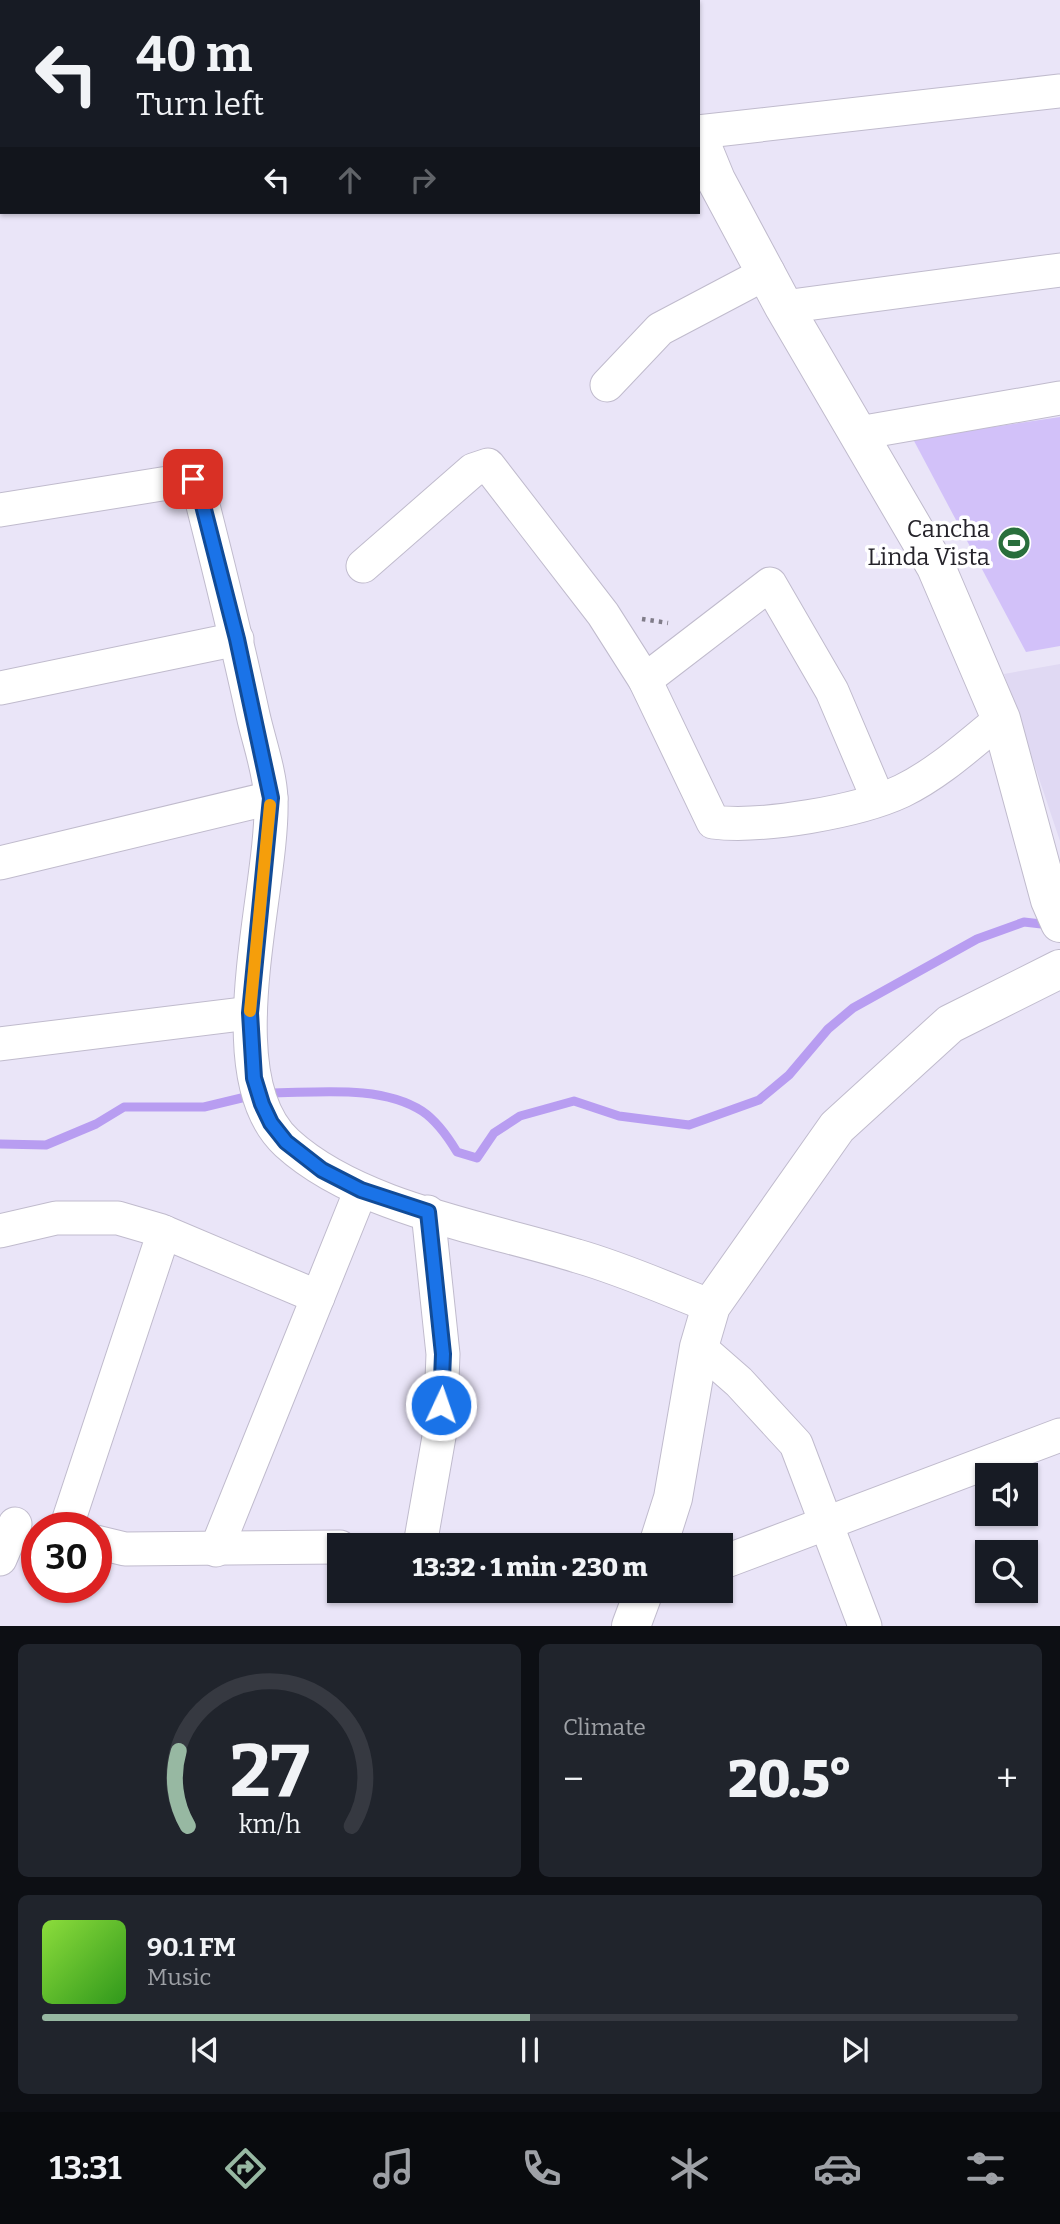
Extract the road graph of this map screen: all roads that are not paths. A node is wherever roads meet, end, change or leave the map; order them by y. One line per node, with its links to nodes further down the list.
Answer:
1 (1060, 91): 2 (street)
2 (700, 134)
3 (700, 139): 5 (street)
4 (1060, 270): 6 (street)
5 (768, 272): 6 (street); 7 (street)
6 (785, 307): 9 (street)
7 (607, 385)
8 (1060, 398): 9 (street)
9 (859, 433): 15 (street)
10 (0, 510): 12 (street)
11 (363, 566): 13 (street)
12 (237, 639): 14 (street); 16 (street)
13 (645, 680): 17 (street); 17 (street)
14 (0, 688)
15 (1001, 719): 17 (street); 19 (street)
16 (271, 798): 18 (street); 21 (street)
17 (878, 799)
18 (0, 863)
19 (1055, 911)
20 (1060, 970): 28 (street)
21 (250, 1013): 22 (street); 23 (street)
22 (0, 1044)
23 (361, 1190): 24 (street); 27 (street)
24 (428, 1212): 28 (street); 34 (street)
25 (164, 1232): 26 (street); 27 (street); 31 (street)
26 (1, 1233)
27 (318, 1297): 38 (street)
28 (711, 1306): 29 (street)
29 (699, 1348): 32 (street); 35 (street)
30 (1060, 1435): 32 (street)
31 (71, 1512)
32 (823, 1523): 39 (street); 41 (street)
33 (17, 1524): 40 (street)
34 (423, 1533)
35 (662, 1533)
36 (112, 1546): 38 (street)
37 (327, 1547): 38 (street)
38 (216, 1550)
39 (733, 1558)
40 (0, 1559)
41 (865, 1626)

